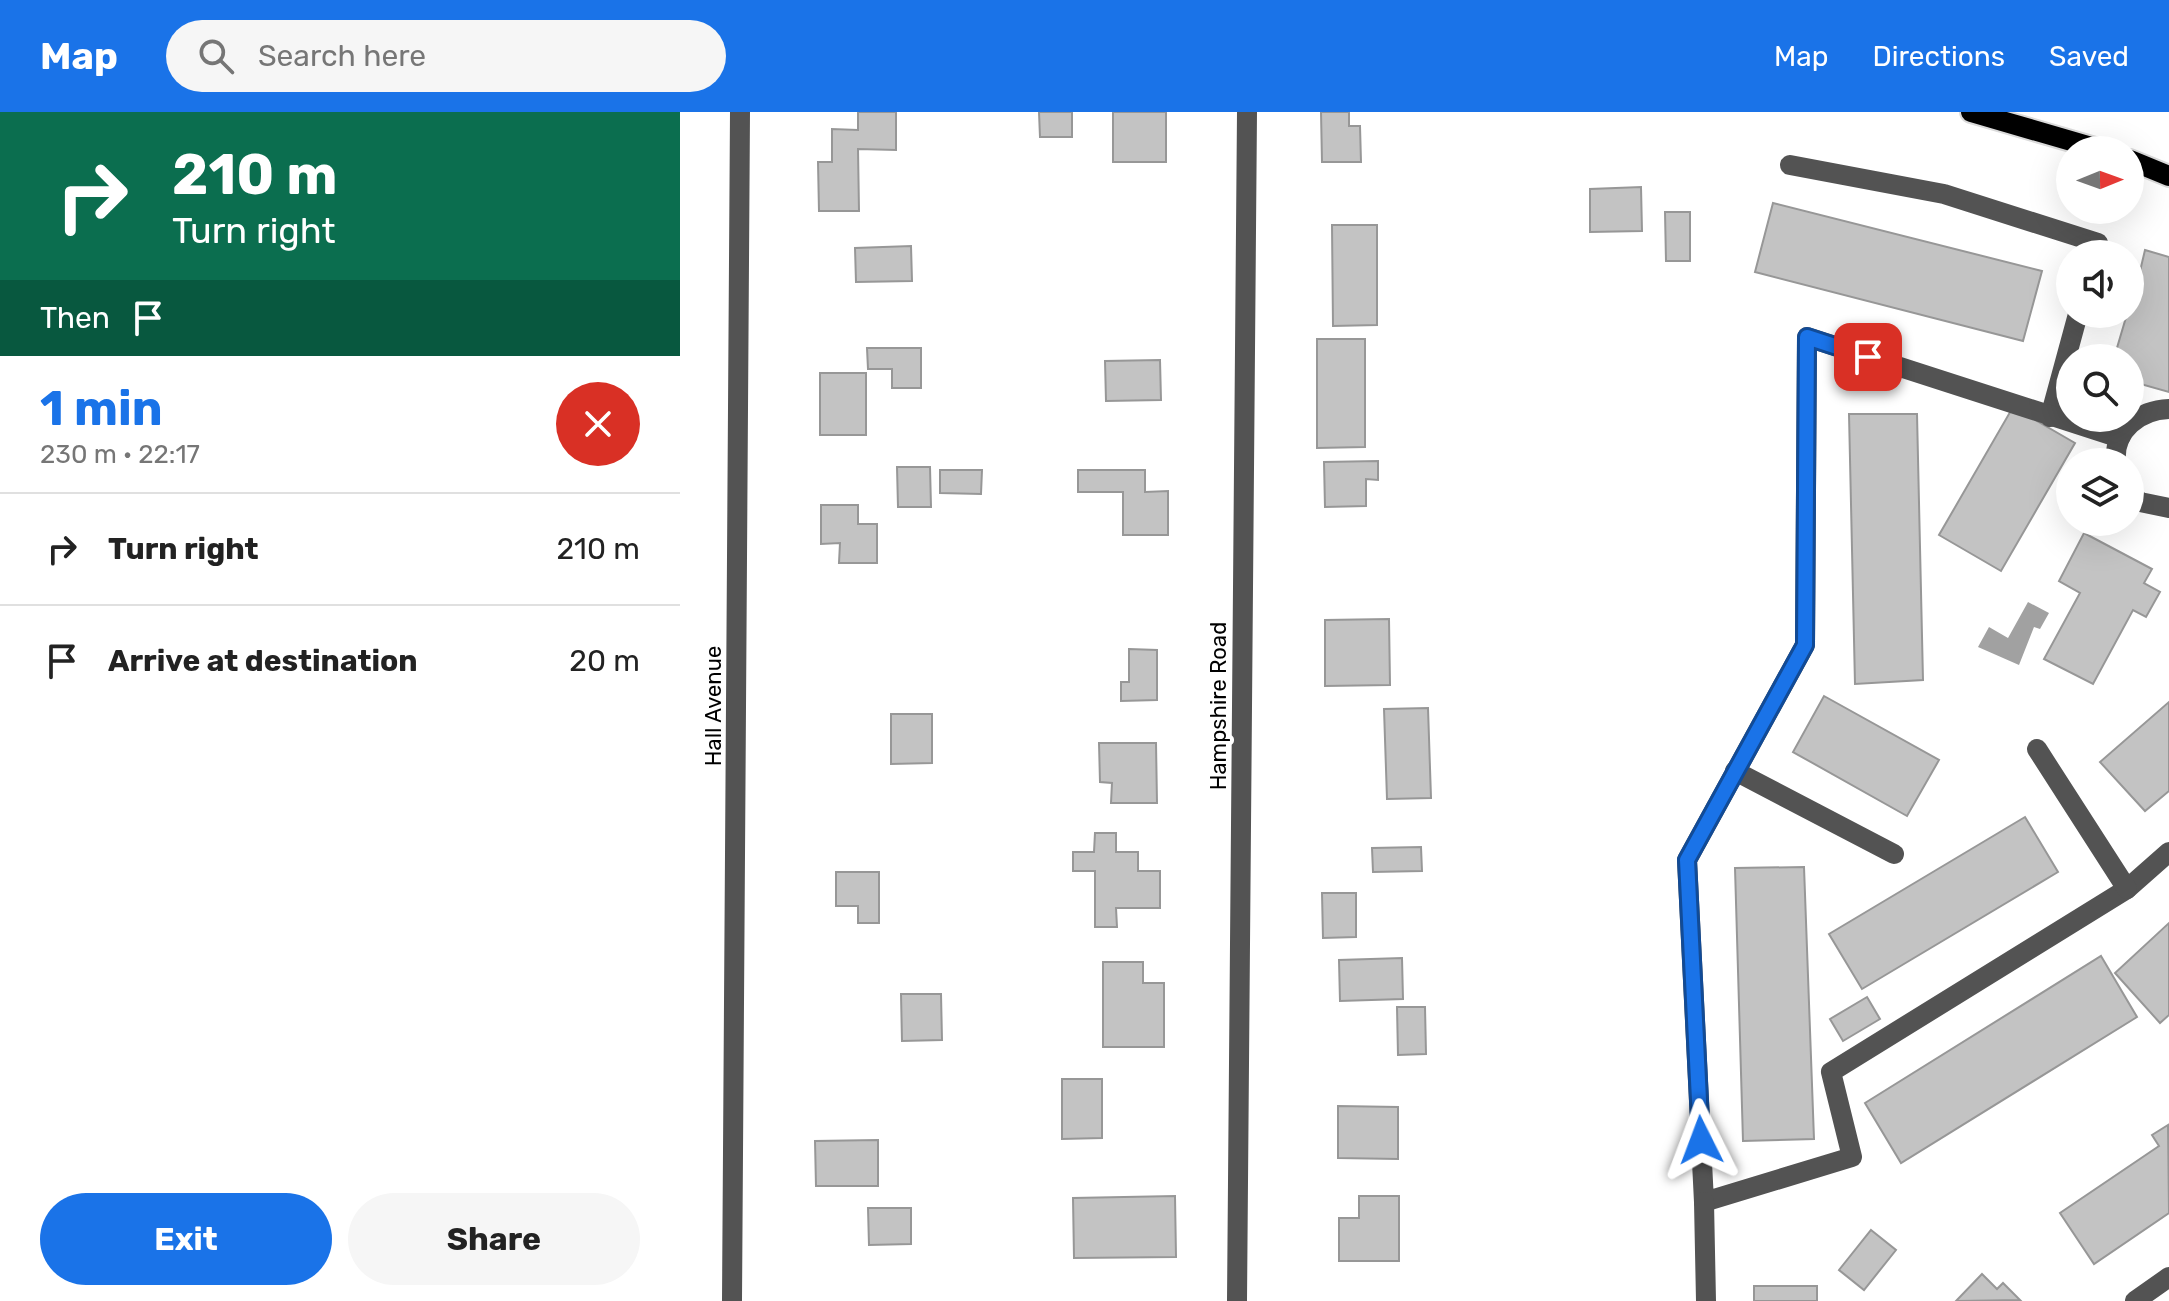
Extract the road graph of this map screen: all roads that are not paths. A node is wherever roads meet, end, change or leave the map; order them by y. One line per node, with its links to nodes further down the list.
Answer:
1 (740, 112): 23 (street, Hall Avenue)
2 (1247, 112): 24 (street, Hampshire Road)
3 (1971, 112): 4 (main road)
4 (2056, 137)
5 (1790, 165): 8 (street)
6 (2144, 166): 7 (main road)
7 (2169, 176)
8 (2089, 240)
9 (2074, 328): 11 (street)
10 (2169, 409): 12 (street)
11 (2050, 417): 12 (street); 17 (street)
12 (2120, 438): 13 (street)
13 (2118, 448)
14 (2144, 503): 15 (street)
15 (2169, 508)
16 (2037, 749): 20 (street)
17 (1735, 771): 19 (street); 21 (street)
18 (2169, 852): 20 (street)
19 (1894, 854)
20 (2127, 889): 21 (street)
21 (1704, 1202): 25 (street)
22 (2169, 1277): 26 (street)
23 (732, 1301)
24 (1237, 1301)
25 (1706, 1301)
26 (2135, 1301)

